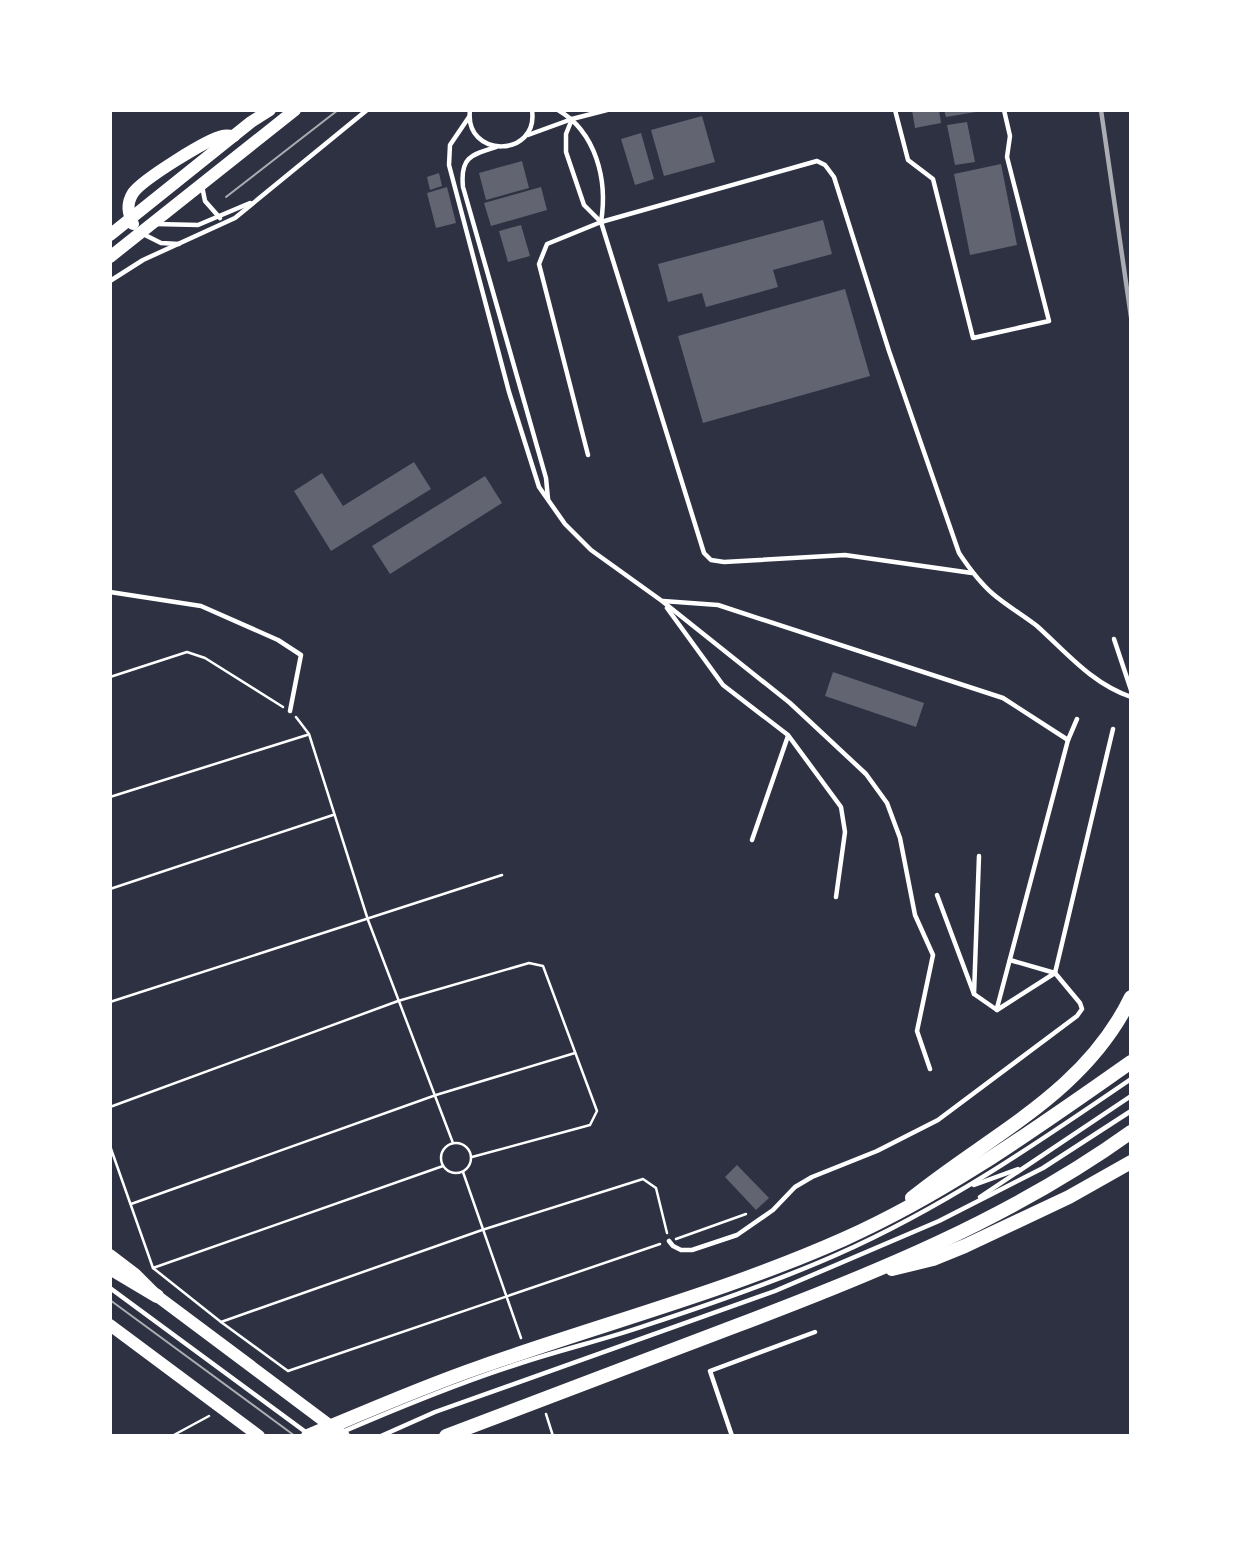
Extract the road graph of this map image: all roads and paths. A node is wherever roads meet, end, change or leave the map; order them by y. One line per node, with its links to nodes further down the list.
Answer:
1 (270, 110): 10 (main road)
2 (295, 110): 16 (main road)
3 (367, 110): 17 (lane)
4 (470, 110): 11 (lane)
5 (532, 110): 14 (lane)
6 (558, 110): 12 (lane)
7 (607, 110): 12 (lane)
8 (895, 110): 9 (lane)
9 (1004, 110)
10 (255, 116): 13 (main road)
11 (469, 117): 15 (lane); 28 (lane)
12 (572, 119): 14 (lane); 20 (lane); 20 (lane)
13 (234, 136): 19 (main road); 19 (main road)
14 (525, 136): 15 (lane)
15 (496, 147): 28 (lane)
16 (202, 186): 18 (lane); 21 (main road)
17 (255, 201): 18 (lane); 24 (lane)
18 (220, 218): 21 (lane)
19 (130, 219): 21 (main road); 22 (main road); 23 (main road)
20 (601, 222): 27 (lane); 29 (lane); 29 (lane)
21 (151, 224): 22 (main road)
22 (140, 232): 24 (lane); 25 (main road)
23 (110, 235)
24 (180, 244): 26 (lane)
25 (110, 257)
26 (110, 281)
27 (588, 455)
28 (548, 500): 31 (lane)
29 (972, 573): 35 (lane)
30 (110, 592): 36 (lane)
31 (662, 601): 40 (lane); 41 (lane); 60 (lane)
32 (1114, 639): 34 (lane)
33 (110, 677): 36 (path)
34 (1131, 690)
35 (1131, 697)
36 (290, 711): 39 (path)
37 (1077, 719): 41 (lane)
38 (1113, 729): 52 (lane)
39 (309, 734): 42 (path); 43 (path)
40 (788, 735): 44 (lane); 49 (lane)
41 (1068, 740): 51 (lane)
42 (110, 797)
43 (333, 815): 47 (path); 50 (path)
44 (751, 839)
45 (979, 856): 53 (lane)
46 (502, 875): 50 (path)
47 (110, 889)
48 (937, 895): 53 (lane)
49 (836, 897)
50 (368, 920): 55 (path); 56 (path)
51 (1010, 960): 52 (lane); 57 (lane)
52 (1055, 973): 57 (lane); 82 (lane)
53 (974, 994): 57 (lane)
54 (1131, 997): 79 (highway)
55 (110, 1002)
56 (398, 1002): 58 (path); 62 (path); 64 (path)
57 (997, 1010)
58 (576, 1053): 62 (path); 70 (path)
59 (1131, 1062): 79 (highway)
60 (930, 1069)
61 (1131, 1079): 75 (lane)
62 (436, 1095): 67 (path); 77 (path)
63 (1131, 1096): 73 (lane)
64 (110, 1107)
65 (1131, 1111): 76 (lane)
66 (1131, 1132): 86 (highway)
67 (453, 1143): 70 (path); 72 (path)
68 (110, 1146): 77 (path)
69 (1131, 1152): 80 (highway)
70 (472, 1157): 74 (path)
71 (1131, 1162): 80 (highway)
72 (443, 1166): 74 (path); 85 (path)
73 (1026, 1166): 75 (lane); 76 (lane)
74 (463, 1172): 81 (path)
75 (958, 1193): 98 (lane)
76 (971, 1204): 100 (lane)
77 (131, 1205): 85 (path)
78 (746, 1214): 82 (path)
79 (884, 1220): 97 (highway)
80 (1013, 1224): 86 (highway)
81 (482, 1230): 82 (path); 89 (path); 90 (path)
82 (669, 1241): 89 (path)
83 (110, 1255): 88 (main road)
84 (110, 1268): 88 (highway)
85 (153, 1268): 90 (path)
86 (873, 1272): 101 (highway)
87 (110, 1288): 97 (lane)
88 (157, 1296): 99 (main road)
89 (507, 1297): 90 (path)
90 (221, 1322)
91 (110, 1325): 93 (main road)
92 (814, 1332): 103 (lane)
93 (223, 1409): 95 (path); 96 (main road)
94 (549, 1424): 102 (path)
95 (172, 1436)
96 (259, 1436)
97 (309, 1436)
98 (333, 1436)
99 (344, 1436)
100 (381, 1436)
101 (446, 1436)
102 (553, 1436)
103 (732, 1436)

